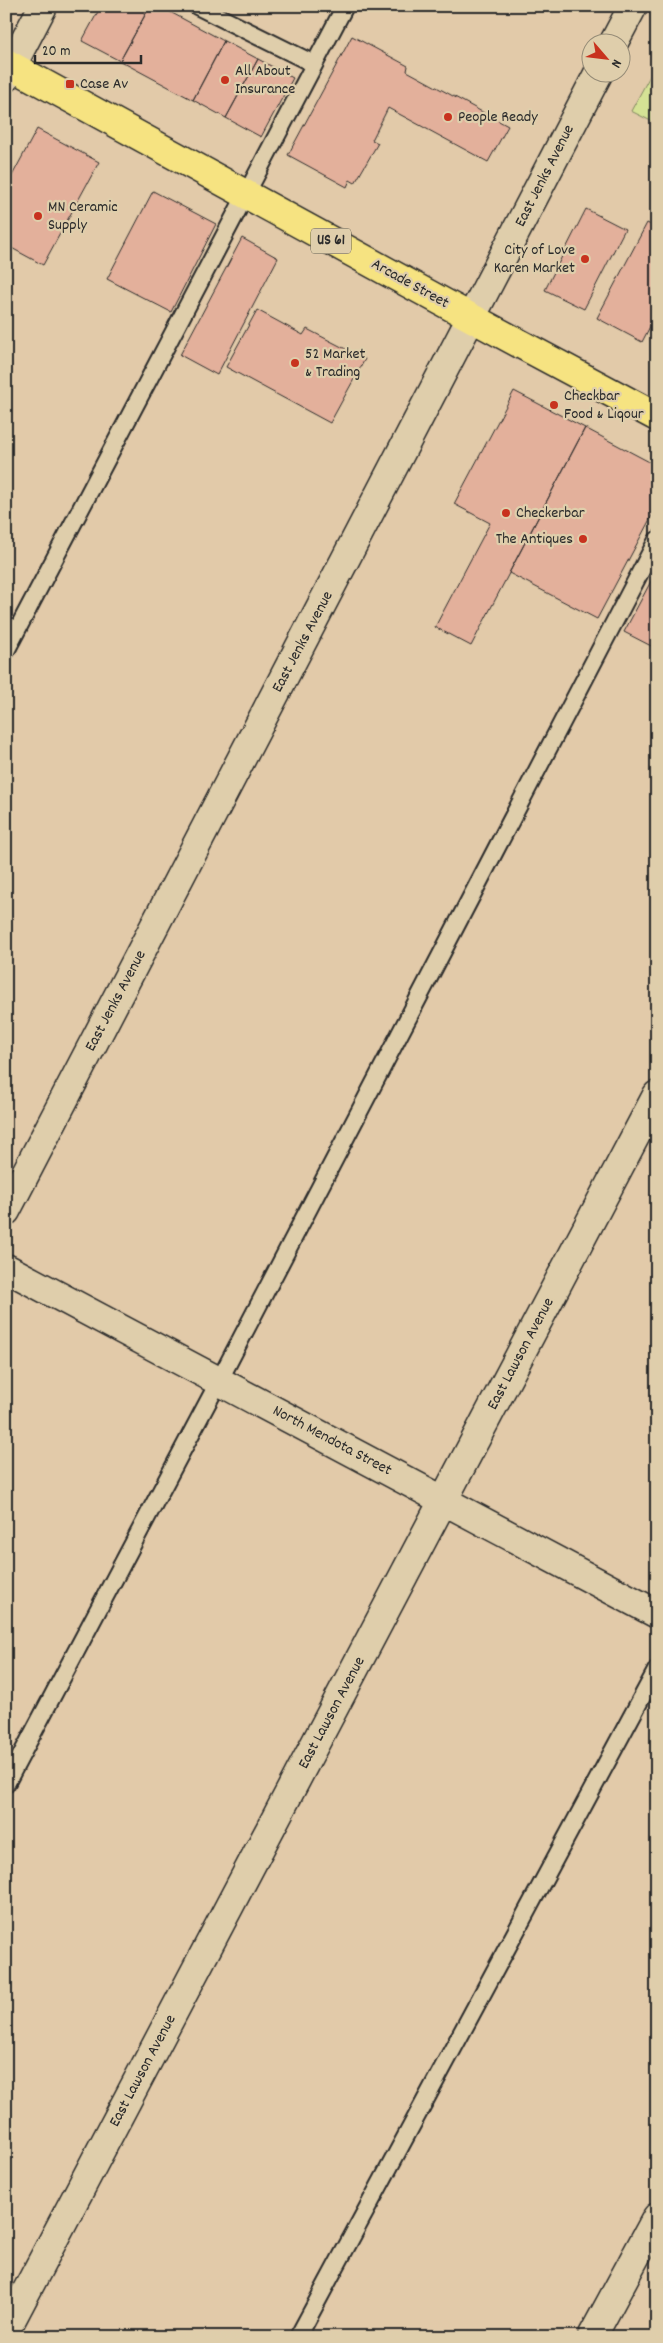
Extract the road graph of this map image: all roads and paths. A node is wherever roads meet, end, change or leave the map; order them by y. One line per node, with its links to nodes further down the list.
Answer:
1 (43, 6): 7 (street)
2 (197, 6): 6 (lane)
3 (344, 6): 6 (lane)
4 (633, 6): 5 (street)
5 (619, 32)
6 (314, 64): 9 (lane)
7 (8, 68): 9 (main road, Arcade Street / US 61)
8 (594, 82): 10 (street, East Jenks Avenue)
9 (247, 195): 10 (main road, Arcade Street / US 61); 13 (lane)
10 (472, 318): 11 (main road, Arcade Street / US 61); 15 (street, East Jenks Avenue)
11 (657, 417)
12 (657, 540): 17 (lane)
13 (6, 651)
14 (657, 1095): 18 (street, East Lawson Avenue)
15 (6, 1211)
16 (6, 1268): 17 (street, North Mendota Street)
17 (219, 1381): 18 (street, North Mendota Street); 21 (lane)
18 (444, 1500): 19 (street, North Mendota Street); 23 (street, East Lawson Avenue)
19 (657, 1614)
20 (657, 1669): 24 (lane)
21 (6, 1784)
22 (657, 2217): 25 (street)
23 (6, 2330)
24 (298, 2337)
25 (592, 2337)

